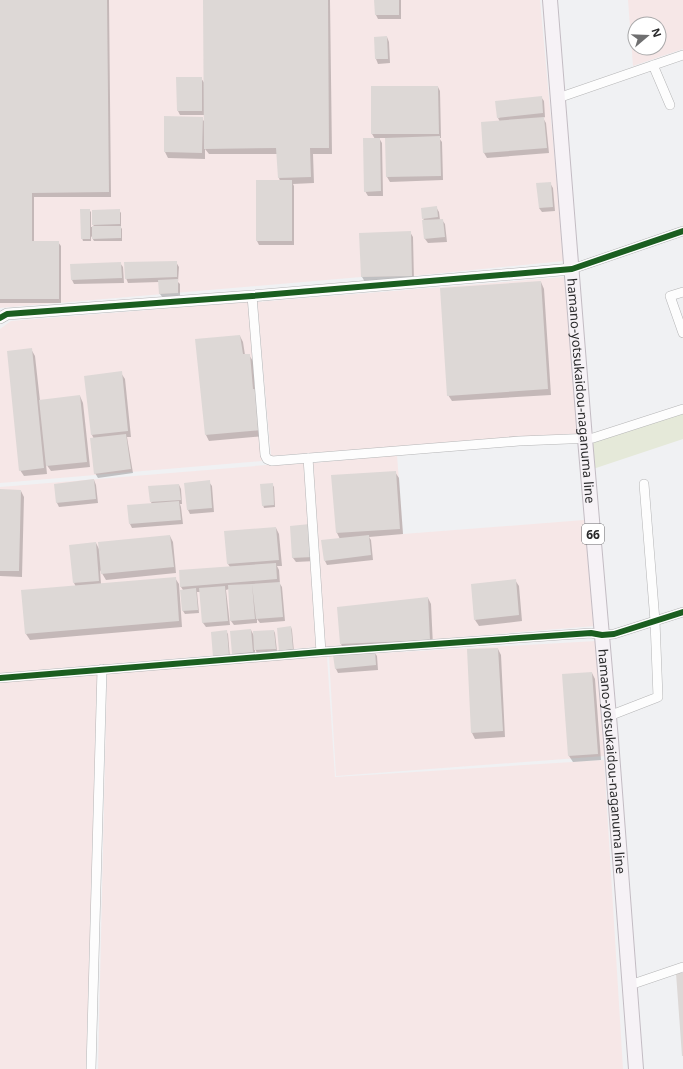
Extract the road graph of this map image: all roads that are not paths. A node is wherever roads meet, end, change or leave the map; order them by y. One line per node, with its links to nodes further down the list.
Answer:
1 (550, 0): 4 (main road, hamano-yotsukaidou-naganuma line / 66)
2 (683, 55): 3 (street)
3 (654, 65): 4 (street); 5 (street)
4 (558, 98): 7 (main road, hamano-yotsukaidou-naganuma line / 66)
5 (670, 106)
6 (683, 231): 7 (street)
7 (572, 268): 9 (street); 13 (main road, hamano-yotsukaidou-naganuma line / 66)
8 (683, 292): 11 (street)
9 (252, 296): 10 (street); 14 (street)
10 (0, 318)
11 (683, 333)
12 (683, 409): 13 (street)
13 (585, 439): 14 (street); 18 (main road, hamano-yotsukaidou-naganuma line / 66)
14 (308, 458): 19 (street)
15 (644, 484): 17 (street)
16 (683, 612): 17 (street)
17 (655, 621): 18 (street); 22 (street)
18 (602, 635): 19 (street); 22 (main road, hamano-yotsukaidou-naganuma line / 66)
19 (321, 652): 20 (street)
20 (102, 669): 21 (street); 25 (street)
21 (0, 678)
22 (609, 716): 24 (main road, hamano-yotsukaidou-naganuma line / 66)
23 (683, 967): 24 (street)
24 (630, 985): 26 (main road, hamano-yotsukaidou-naganuma line / 66)
25 (91, 1069)
26 (636, 1069)

